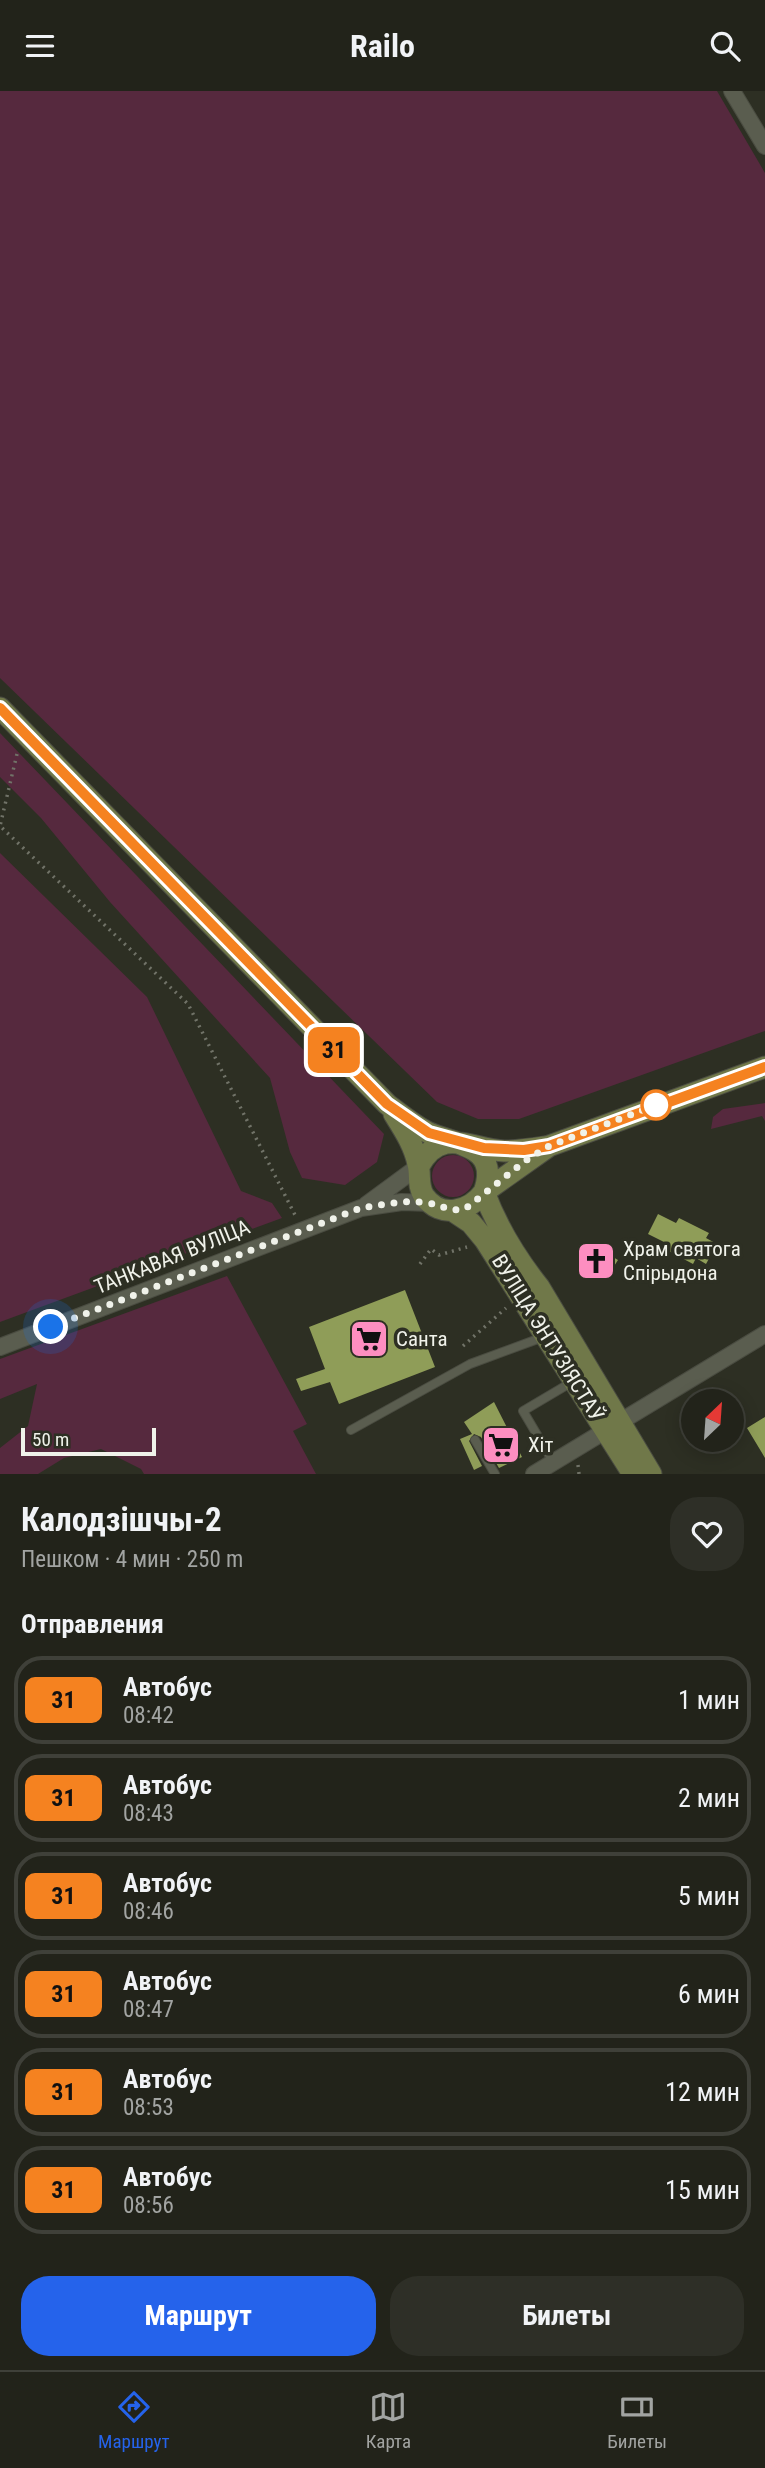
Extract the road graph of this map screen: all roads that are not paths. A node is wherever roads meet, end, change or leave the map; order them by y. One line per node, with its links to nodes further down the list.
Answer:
1 (732, 91): 2 (street)
2 (765, 146)
3 (0, 708): 5 (main road)
4 (765, 1067): 7 (main road)
5 (387, 1104): 6 (main road); 8 (main road)
6 (459, 1142): 7 (main road); 8 (main road); 10 (main road)
7 (549, 1146): 9 (main road)
8 (419, 1167): 11 (main road); 12 (street, ТАНКАВАЯ ВУЛІЦА)
9 (516, 1168): 10 (main road); 14 (main road, ВУЛІЦА ЭНТУЗІЯСТАЎ)
10 (484, 1192): 13 (main road); 14 (main road, ВУЛІЦА ЭНТУЗІЯСТАЎ)
11 (430, 1203): 12 (street, ТАНКАВАЯ ВУЛІЦА); 13 (main road)
12 (361, 1208): 17 (street, ТАНКАВАЯ ВУЛІЦА)
13 (453, 1211): 15 (main road, ВУЛІЦА ЭНТУЗІЯСТАЎ)
14 (538, 1287): 15 (main road, ВУЛІЦА ЭНТУЗІЯСТАЎ)
15 (555, 1332): 18 (main road, ВУЛІЦА ЭНТУЗІЯСТАЎ); 19 (main road, ВУЛІЦА ЭНТУЗІЯСТАЎ); 20 (lane)
16 (765, 1334): 19 (street)
17 (0, 1347)
18 (575, 1381): 19 (main road, ВУЛІЦА ЭНТУЗІЯСТАЎ); 23 (lane)
19 (612, 1424): 24 (street); 25 (main road, ВУЛІЦА ЭНТУЗІЯСТАЎ); 26 (main road, ВУЛІЦА ЭНТУЗІЯСТАЎ)
20 (351, 1430)
21 (475, 1440): 22 (lane)
22 (495, 1474)
23 (529, 1474)
24 (534, 1474)
25 (633, 1474)
26 (651, 1474)

